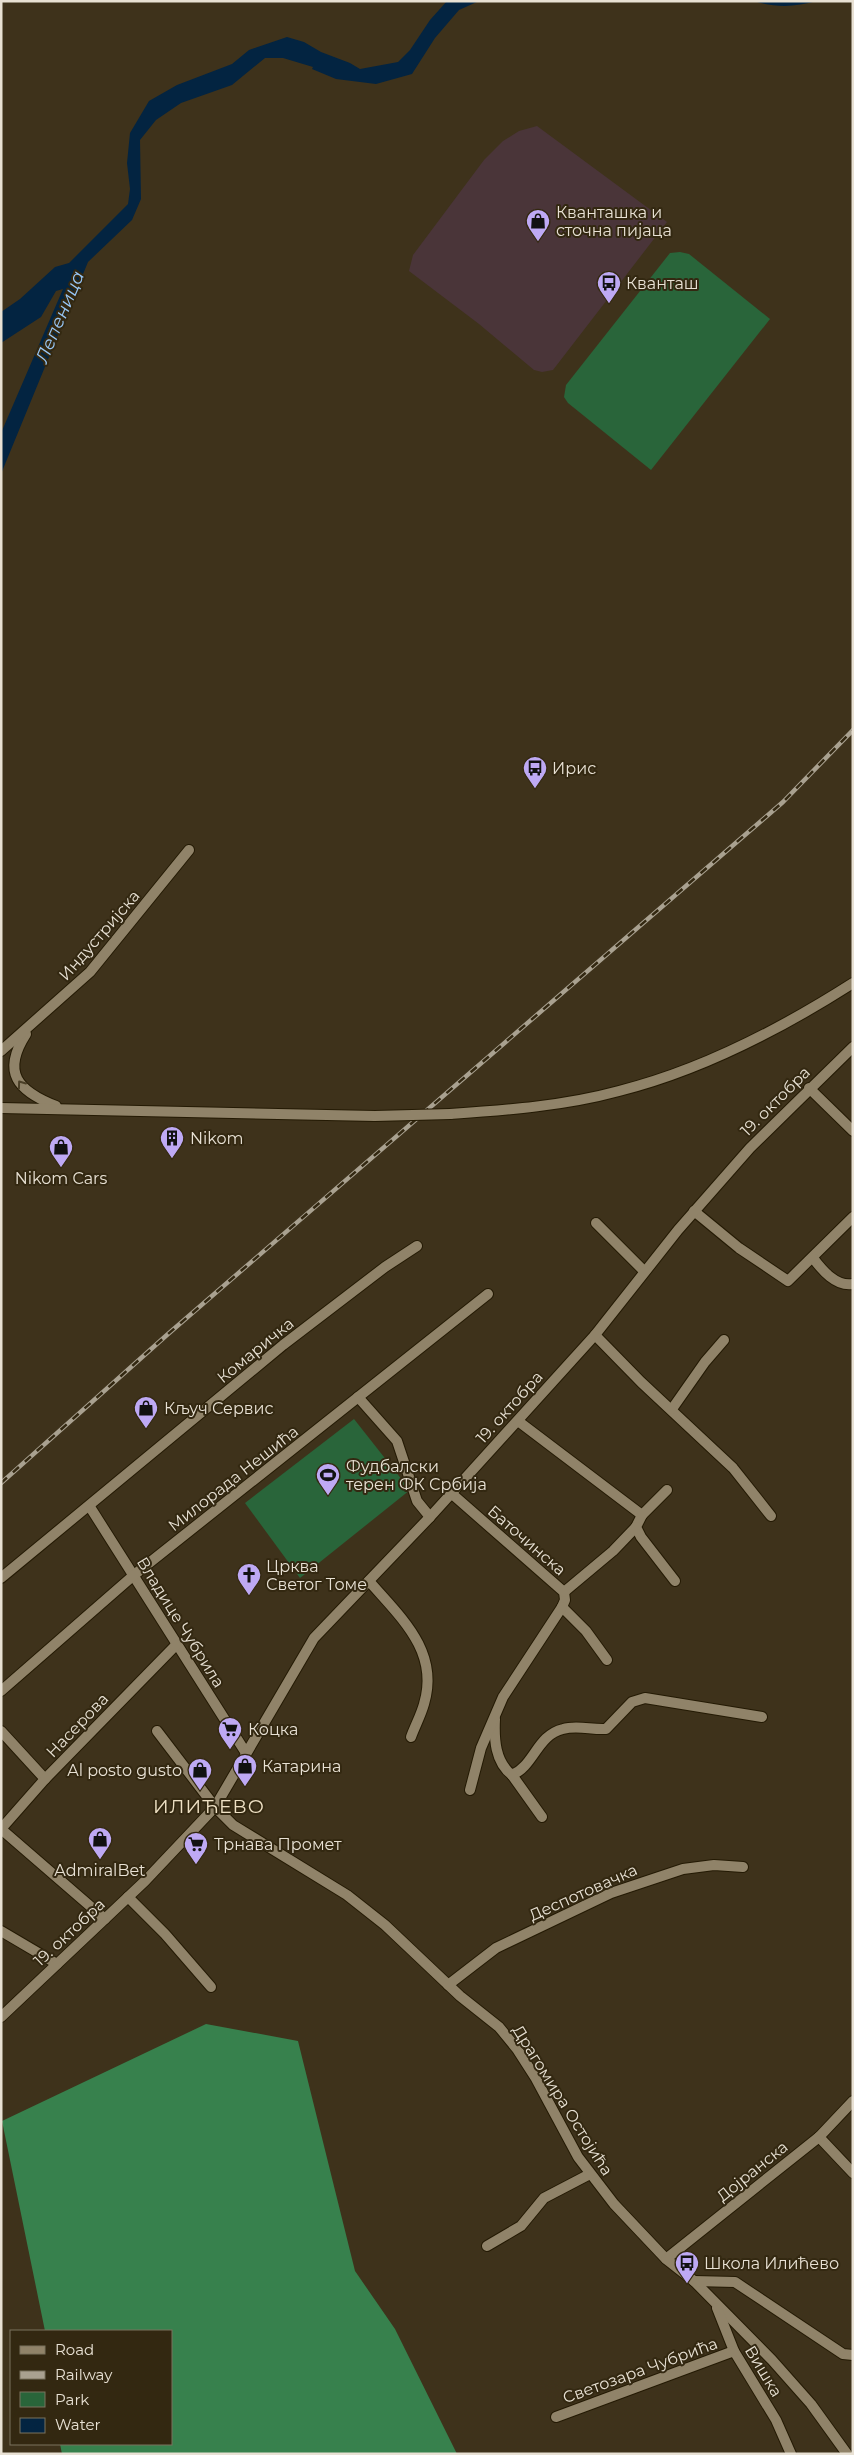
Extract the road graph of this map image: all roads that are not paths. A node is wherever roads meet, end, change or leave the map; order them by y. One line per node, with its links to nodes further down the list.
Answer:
1 (189, 850): 5 (street, Индустријска)
2 (853, 983): 3 (street)
3 (842, 990): 4 (street); 10 (street, bridge)
4 (853, 994)
5 (31, 1025): 7 (street, Индустријска); 10 (street, one-way to 5)
6 (853, 1047): 8 (street, 19. октобра)
7 (1, 1052)
8 (809, 1088): 11 (street); 12 (street, 19. октобра)
9 (1, 1108): 10 (street)
10 (62, 1108)
11 (853, 1131)
12 (694, 1211): 16 (street); 17 (street, 19. октобра)
13 (853, 1217): 16 (street)
14 (596, 1223): 17 (street)
15 (417, 1246): 27 (street, Комаричка)
16 (813, 1258): 18 (street)
17 (644, 1271): 20 (street, 19. октобра)
18 (853, 1284)
19 (488, 1294): 22 (street, Милорада Нешића)
20 (595, 1335): 23 (street); 24 (street, 19. октобра)
21 (724, 1340): 23 (street)
22 (358, 1397): 30 (street); 32 (street, Милорада Нешића)
23 (672, 1409): 29 (street)
24 (518, 1421): 26 (street, 19. октобра); 28 (street)
25 (667, 1490): 28 (street)
26 (451, 1493): 30 (street, 19. октобра); 36 (street, Баточинска)
27 (90, 1507): 32 (street, Владице Чубрила); 33 (street, Комаричка)
28 (642, 1515): 31 (street)
29 (771, 1516)
30 (430, 1518): 34 (street, 19. октобра)
31 (636, 1527): 35 (street); 36 (street)
32 (134, 1575): 38 (street, Владице Чубрила); 40 (street, Милорада Нешића)
33 (1, 1578)
34 (369, 1581): 45 (street); 46 (street, 19. октобра)
35 (674, 1581)
36 (564, 1592): 37 (street, Баточинска)
37 (562, 1607): 39 (street); 42 (street)
38 (176, 1645): 46 (street, Владице Чубрила); 48 (street, Насерова)
39 (607, 1660)
40 (1, 1691)
41 (762, 1717): 47 (street)
42 (495, 1719): 47 (street); 49 (street)
43 (1, 1731): 48 (street)
44 (157, 1731): 50 (street, Драгомира Остојића)
45 (411, 1737)
46 (246, 1753): 50 (street, 19. октобра)
47 (512, 1775): 51 (street)
48 (46, 1779): 52 (street, Насерова)
49 (470, 1790)
50 (215, 1807): 54 (street, 19. октобра); 58 (street, Драгомира Остојића)
51 (542, 1817)
52 (1, 1829): 55 (street)
53 (743, 1867): 58 (street, Деспотовачка)
54 (128, 1897): 55 (street, 19. октобра); 59 (street)
55 (105, 1919): 57 (street, 19. октобра)
56 (1, 1931): 57 (street)
57 (57, 1964): 60 (street, 19. октобра)
58 (448, 1984): 64 (street, Драгомира Остојића)
59 (212, 1987)
60 (1, 2018)
61 (853, 2101): 62 (street, Дојранска)
62 (819, 2136): 63 (street); 66 (street, Дојранска)
63 (853, 2173)
64 (590, 2174): 65 (street); 66 (street, Драгомира Остојића)
65 (486, 2246)
66 (666, 2259): 67 (street, Драгомира Остојића)
67 (694, 2281): 68 (street, Драгомира Остојића); 70 (street)
68 (715, 2303): 69 (street, Вишка); 73 (street, Драгомира Остојића)
69 (734, 2351): 71 (street, Светозара Чубрића); 72 (street, Вишка)
70 (853, 2355)
71 (556, 2417)
72 (790, 2454)
73 (847, 2454)

